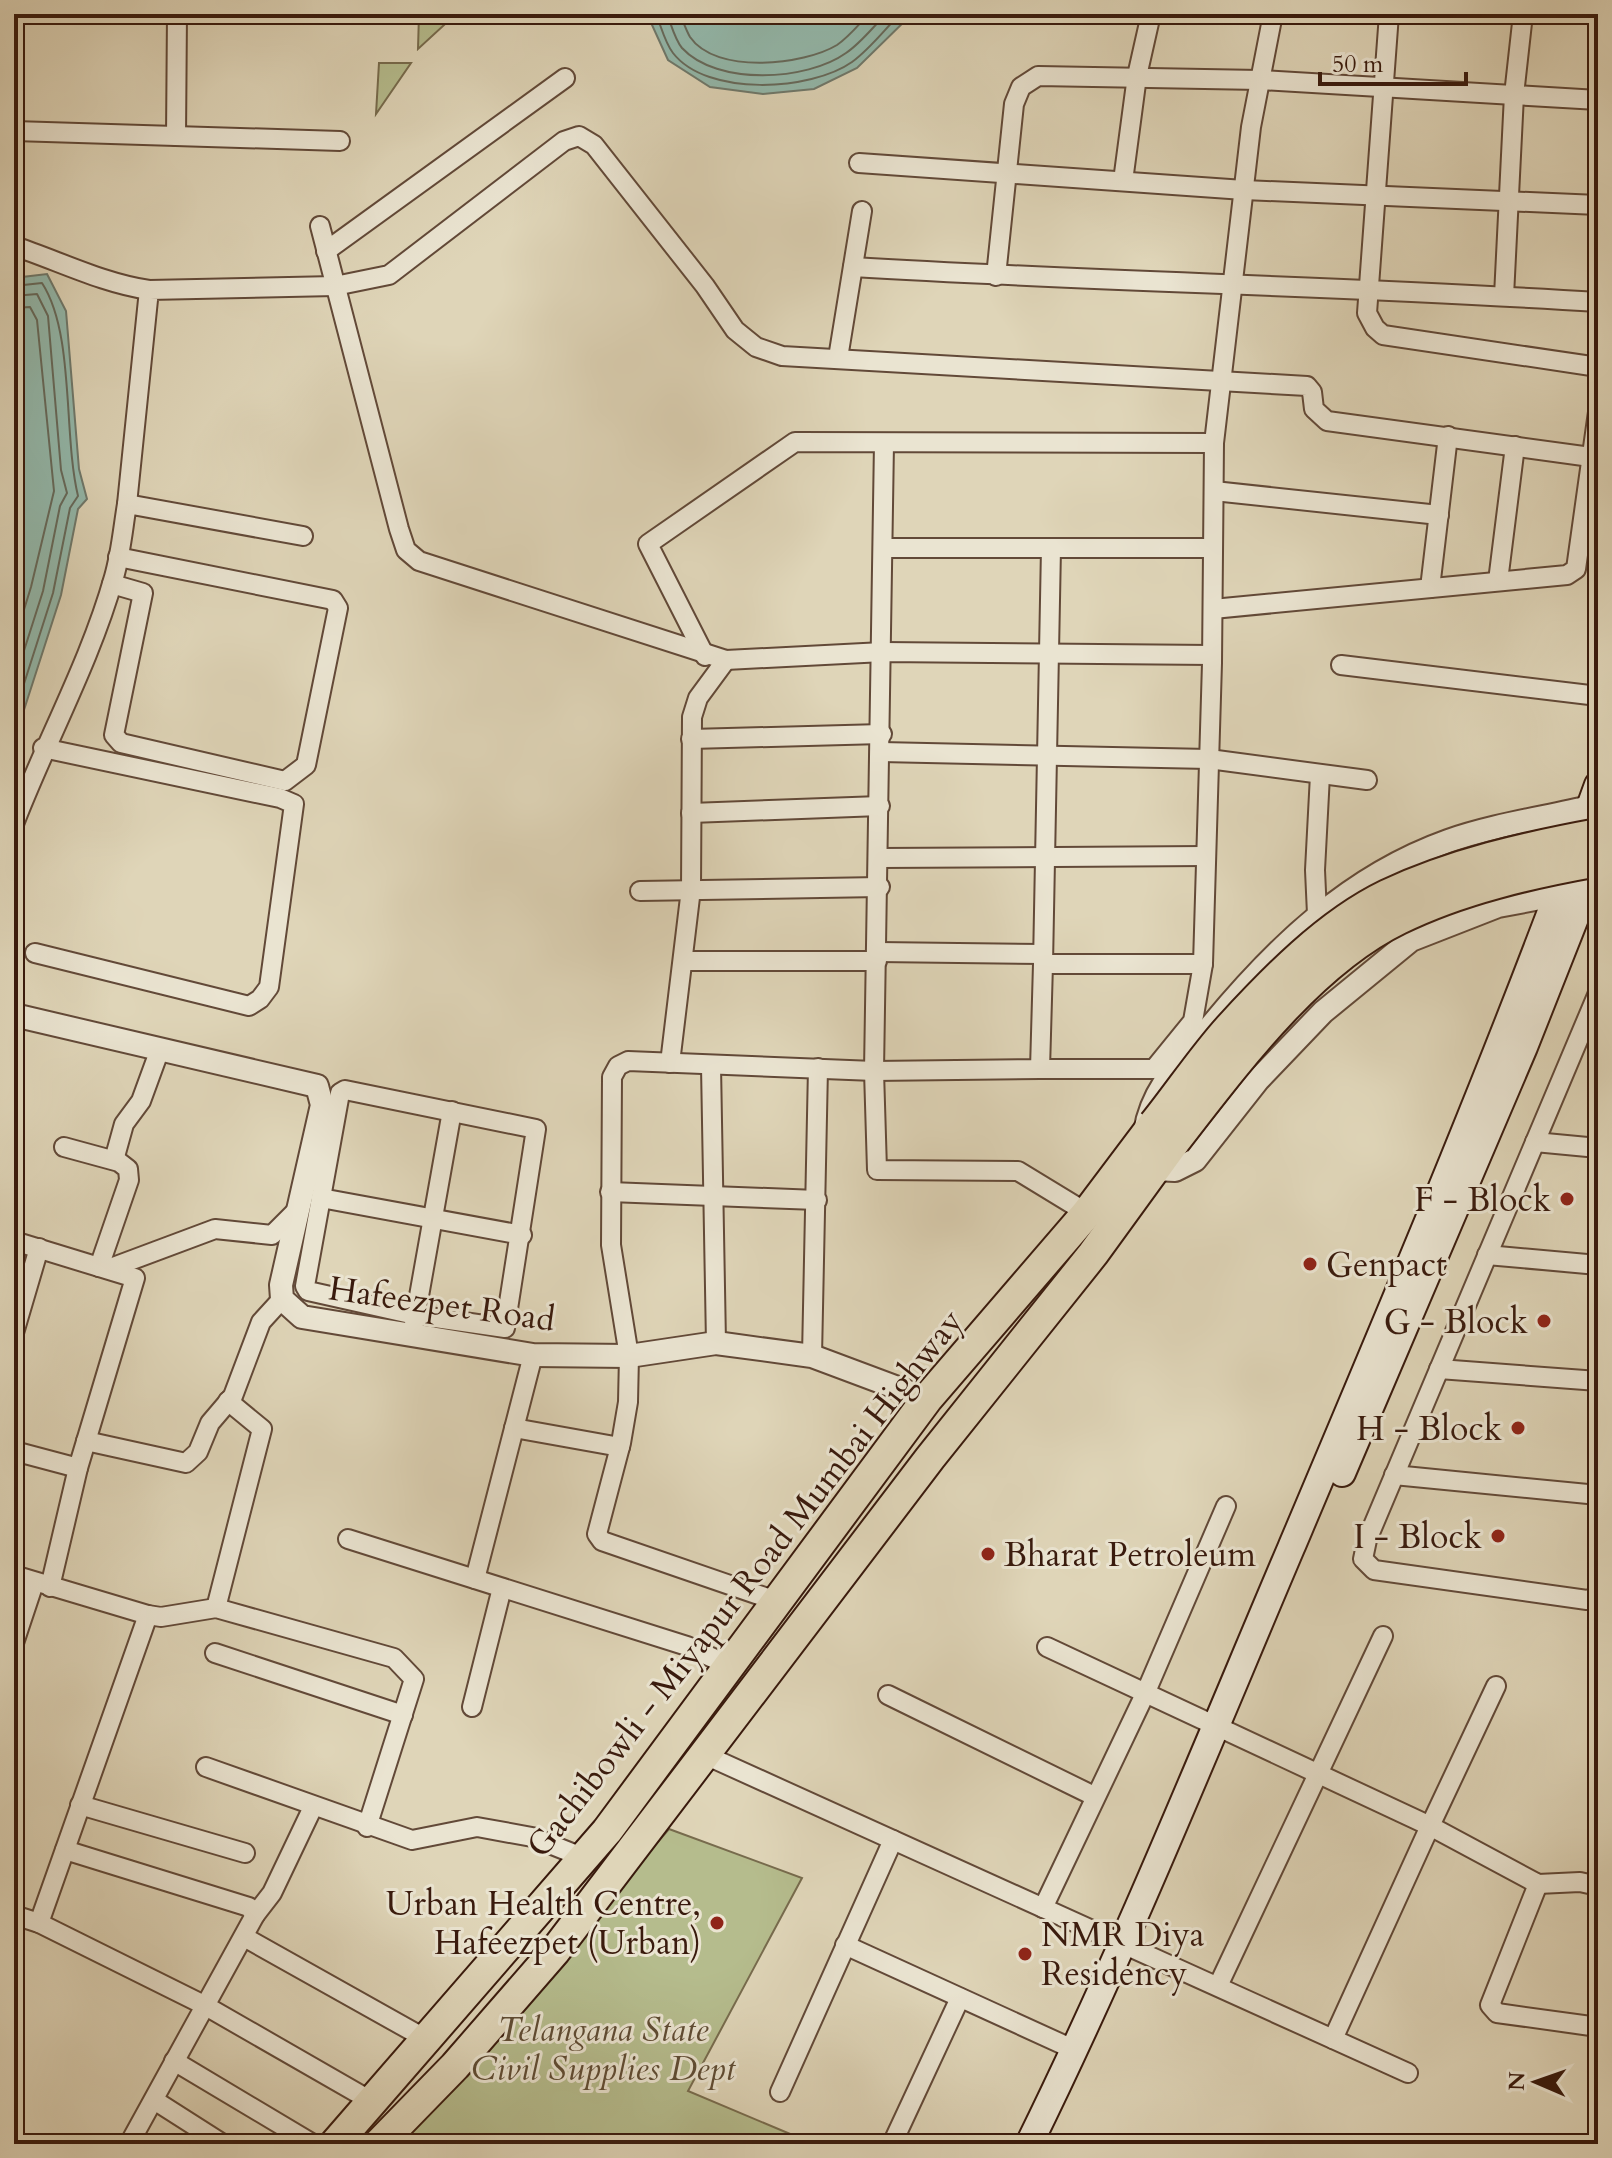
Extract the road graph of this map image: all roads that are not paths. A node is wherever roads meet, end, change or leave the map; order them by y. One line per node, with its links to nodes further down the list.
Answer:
1 (177, 14): 13 (street)
2 (1151, 14): 6 (street)
3 (1273, 14): 8 (street)
4 (1389, 14): 9 (street)
5 (1523, 14): 10 (street)
6 (1137, 76): 8 (street); 16 (street); 17 (street)
7 (565, 78): 25 (street)
8 (1260, 80): 9 (street); 18 (street)
9 (1384, 88): 10 (street); 19 (street)
10 (1514, 95): 11 (street); 20 (street)
11 (1598, 100)
12 (14, 131): 13 (street)
13 (176, 136): 14 (street)
14 (340, 141)
15 (859, 163): 16 (street)
16 (1006, 173): 17 (street); 27 (street)
17 (1123, 181): 18 (street)
18 (1244, 190): 19 (street); 29 (street)
19 (1376, 196): 20 (street); 30 (street)
20 (1509, 201): 21 (street); 32 (street)
21 (1598, 205)
22 (862, 211): 26 (street)
23 (320, 226): 25 (street)
24 (14, 246): 31 (street)
25 (326, 251): 28 (street)
26 (853, 267): 27 (street); 34 (street)
27 (996, 276): 29 (street)
28 (335, 286): 31 (street); 34 (street); 58 (street)
29 (1233, 286): 30 (street); 36 (street)
30 (1369, 288): 32 (street); 35 (street)
31 (149, 290): 44 (street)
32 (1504, 296): 33 (street)
33 (1598, 302)
34 (838, 358): 36 (street)
35 (1598, 367)
36 (1221, 382): 38 (street); 40 (street)
37 (1598, 412): 42 (street)
38 (1448, 436): 41 (street); 45 (street)
39 (884, 443): 40 (street); 47 (street); 58 (street)
40 (1214, 443): 43 (street)
41 (1515, 446): 42 (street); 51 (street)
42 (1594, 457): 51 (street)
43 (1214, 491): 45 (street); 49 (street)
44 (127, 504): 46 (street); 50 (street)
45 (1439, 515): 53 (street)
46 (303, 536)
47 (884, 548): 48 (street); 55 (street)
48 (1051, 548): 49 (street); 56 (street)
49 (1213, 548): 54 (street)
50 (118, 557): 52 (street); 52 (street)
51 (1498, 581): 53 (street)
52 (112, 584): 64 (street)
53 (1430, 588): 54 (street)
54 (1213, 609): 57 (street)
55 (883, 652): 56 (street); 59 (street); 63 (street)
56 (1048, 654): 57 (street); 65 (street)
57 (1212, 655): 66 (street)
58 (705, 656): 59 (street)
59 (726, 660): 62 (street)
60 (1341, 665): 61 (street)
61 (1598, 696)
62 (691, 739): 63 (street); 71 (street)
63 (882, 743): 65 (street); 69 (street)
64 (43, 748): 72 (street); 83 (street)
65 (1046, 755): 66 (street); 74 (street)
66 (1209, 759): 67 (street); 73 (street)
67 (1320, 775): 68 (street); 82 (street)
68 (1367, 780)
69 (880, 806): 71 (street); 75 (street)
70 (1595, 809): 81 (main road); 82 (street); 98 (main road, bridge)
71 (691, 813): 78 (street)
72 (14, 824)
73 (1206, 856): 74 (street); 87 (street)
74 (1044, 857): 75 (street); 85 (street)
75 (880, 858): 77 (street)
76 (1598, 861): 79 (main road); 98 (main road, bridge)
77 (880, 887): 78 (street); 84 (street)
78 (691, 889): 80 (street); 86 (street)
79 (1592, 889): 81 (street); 111 (main road)
80 (640, 891)
81 (1559, 895): 103 (street); 111 (main road)
82 (1317, 914): 98 (street)
83 (35, 953)
84 (878, 956): 85 (street); 86 (street); 96 (street)
85 (1043, 959): 87 (street); 95 (street)
86 (683, 961): 92 (street)
87 (1203, 964): 95 (street)
88 (1598, 993): 90 (street)
89 (14, 1015): 91 (street, Hafeezpet Road)
90 (1590, 1031): 99 (street)
91 (160, 1049): 102 (street); 108 (street, Hafeezpet Road)
92 (670, 1063): 93 (street); 104 (street)
93 (711, 1066): 94 (street); 106 (street)
94 (818, 1068): 96 (street); 107 (street)
95 (1040, 1069): 96 (street)
96 (874, 1071): 109 (street)
97 (452, 1111): 105 (street); 110 (street); 112 (street)
98 (1158, 1134): 103 (main road); 109 (main road, Gachibowli - Miyapur Road Mumbai Highway)
99 (1535, 1142): 101 (street); 115 (street)
100 (64, 1147): 102 (street)
101 (1598, 1148)
102 (114, 1160): 117 (street)
103 (1154, 1169): 159 (main road)
104 (610, 1192): 106 (street); 125 (street)
105 (321, 1198): 110 (street); 118 (street)
106 (715, 1198): 107 (street); 123 (street)
107 (817, 1200): 126 (street)
108 (296, 1211): 117 (street); 119 (street, Hafeezpet Road)
109 (1087, 1213): 129 (main road, Gachibowli - Miyapur Road Mumbai Highway)
110 (434, 1218): 112 (street); 121 (street)
111 (1440, 1221): 158 (main road)
112 (522, 1235): 121 (street)
113 (14, 1241): 114 (street)
114 (39, 1248): 117 (street); 122 (street)
115 (1487, 1255): 116 (street); 127 (street)
116 (1598, 1265)
117 (103, 1268): 132 (street)
118 (313, 1295): 120 (street); 121 (street)
119 (282, 1299): 120 (street, Hafeezpet Road); 130 (street)
120 (310, 1318): 121 (street, Hafeezpet Road)
121 (414, 1325): 124 (street, Hafeezpet Road)
122 (14, 1333)
123 (716, 1343): 125 (street, Hafeezpet Road); 126 (street, Hafeezpet Road)
124 (533, 1355): 125 (street, Hafeezpet Road); 131 (street)
125 (629, 1356): 133 (street)
126 (812, 1356): 129 (street, Hafeezpet Road)
127 (1439, 1369): 128 (street); 136 (street)
128 (1598, 1381)
129 (927, 1399): 145 (main road, Gachibowli - Miyapur Road Mumbai Highway)
130 (228, 1401): 132 (street); 146 (street)
131 (514, 1428): 133 (street); 141 (street)
132 (86, 1441): 135 (street)
133 (620, 1447): 145 (street)
134 (14, 1451): 135 (street)
135 (78, 1468): 142 (street)
136 (1394, 1475): 137 (street); 144 (street)
137 (1598, 1495)
138 (1226, 1506): 154 (street)
139 (348, 1539): 141 (street)
140 (14, 1575): 142 (street)
141 (475, 1579): 143 (street)
142 (42, 1585): 147 (street); 149 (street)
143 (502, 1588): 152 (street); 156 (street)
144 (1598, 1596)
145 (779, 1602): 152 (main road, Gachibowli - Miyapur Road Mumbai Highway)
146 (216, 1608): 147 (street); 157 (street)
147 (148, 1615): 163 (street)
148 (1383, 1636): 161 (street)
149 (14, 1643)
150 (1047, 1647): 154 (street)
151 (215, 1653): 157 (street)
152 (728, 1665): 170 (main road, Gachibowli - Miyapur Road Mumbai Highway)
153 (1496, 1686): 165 (street)
154 (1145, 1694): 158 (street); 162 (street)
155 (888, 1695): 162 (street)
156 (472, 1707)
157 (403, 1715): 166 (street)
158 (1222, 1730): 161 (street); 179 (main road)
159 (703, 1754): 167 (street); 196 (main road)
160 (206, 1767): 164 (street)
161 (1321, 1773): 165 (street); 180 (street)
162 (1094, 1796): 173 (street)
163 (80, 1805): 168 (street); 169 (street)
164 (313, 1807): 166 (street); 175 (street)
165 (1430, 1826): 171 (street); 185 (street)
166 (367, 1827): 170 (street)
167 (893, 1840): 173 (street); 178 (street)
168 (65, 1850): 175 (street); 176 (street)
169 (245, 1853)
170 (582, 1857): 184 (main road, Gachibowli - Miyapur Road Mumbai Highway)
171 (1538, 1884): 172 (street); 183 (street)
172 (1598, 1886)
173 (1043, 1908): 179 (street)
174 (14, 1915): 176 (street)
175 (255, 1915): 177 (street)
176 (39, 1923): 182 (street)
177 (244, 1937): 182 (street); 184 (street)
178 (845, 1945): 181 (street); 189 (street)
179 (1130, 1946): 180 (street); 186 (main road); 199 (main road)
180 (1218, 1986): 185 (street)
181 (960, 1998): 186 (street); 197 (street)
182 (204, 2005): 187 (street); 191 (street)
183 (1598, 2027)
184 (426, 2039): 191 (main road, Gachibowli - Miyapur Road Mumbai Highway)
185 (1333, 2039): 188 (street)
186 (1075, 2050): 198 (main road)
187 (174, 2061): 190 (street); 194 (street)
188 (1408, 2073)
189 (780, 2092)
190 (154, 2100): 192 (street); 193 (street)
191 (370, 2104): 195 (main road, Gachibowli - Miyapur Road Mumbai Highway)
192 (129, 2144)
193 (223, 2144)
194 (313, 2144)
195 (335, 2144)
196 (379, 2144)
197 (892, 2144)
198 (1029, 2144)
199 (1046, 2144)

